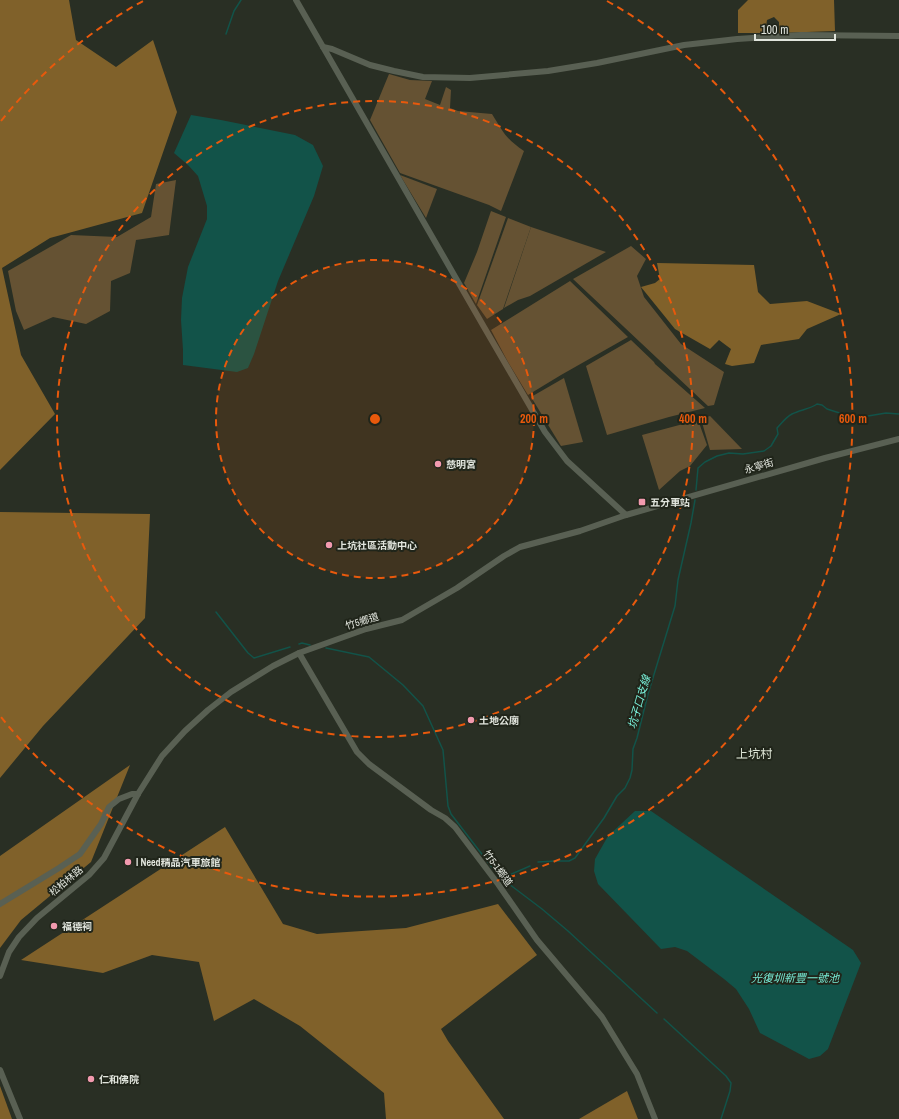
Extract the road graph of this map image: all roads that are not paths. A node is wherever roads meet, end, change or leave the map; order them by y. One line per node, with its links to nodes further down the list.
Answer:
1 (296, 0): 3 (street)
2 (899, 36): 3 (street)
3 (323, 47): 5 (street)
4 (899, 439): 5 (street, 永寧街)
5 (626, 514): 6 (street, 竹5鄉道)
6 (299, 653): 7 (street, 竹5鄉道); 12 (street, 竹5-1鄉道)
7 (138, 794): 8 (street); 9 (street, 松柏林路)
8 (0, 904)
9 (0, 976)
10 (0, 1070): 11 (street)
11 (20, 1119)
12 (655, 1119)

